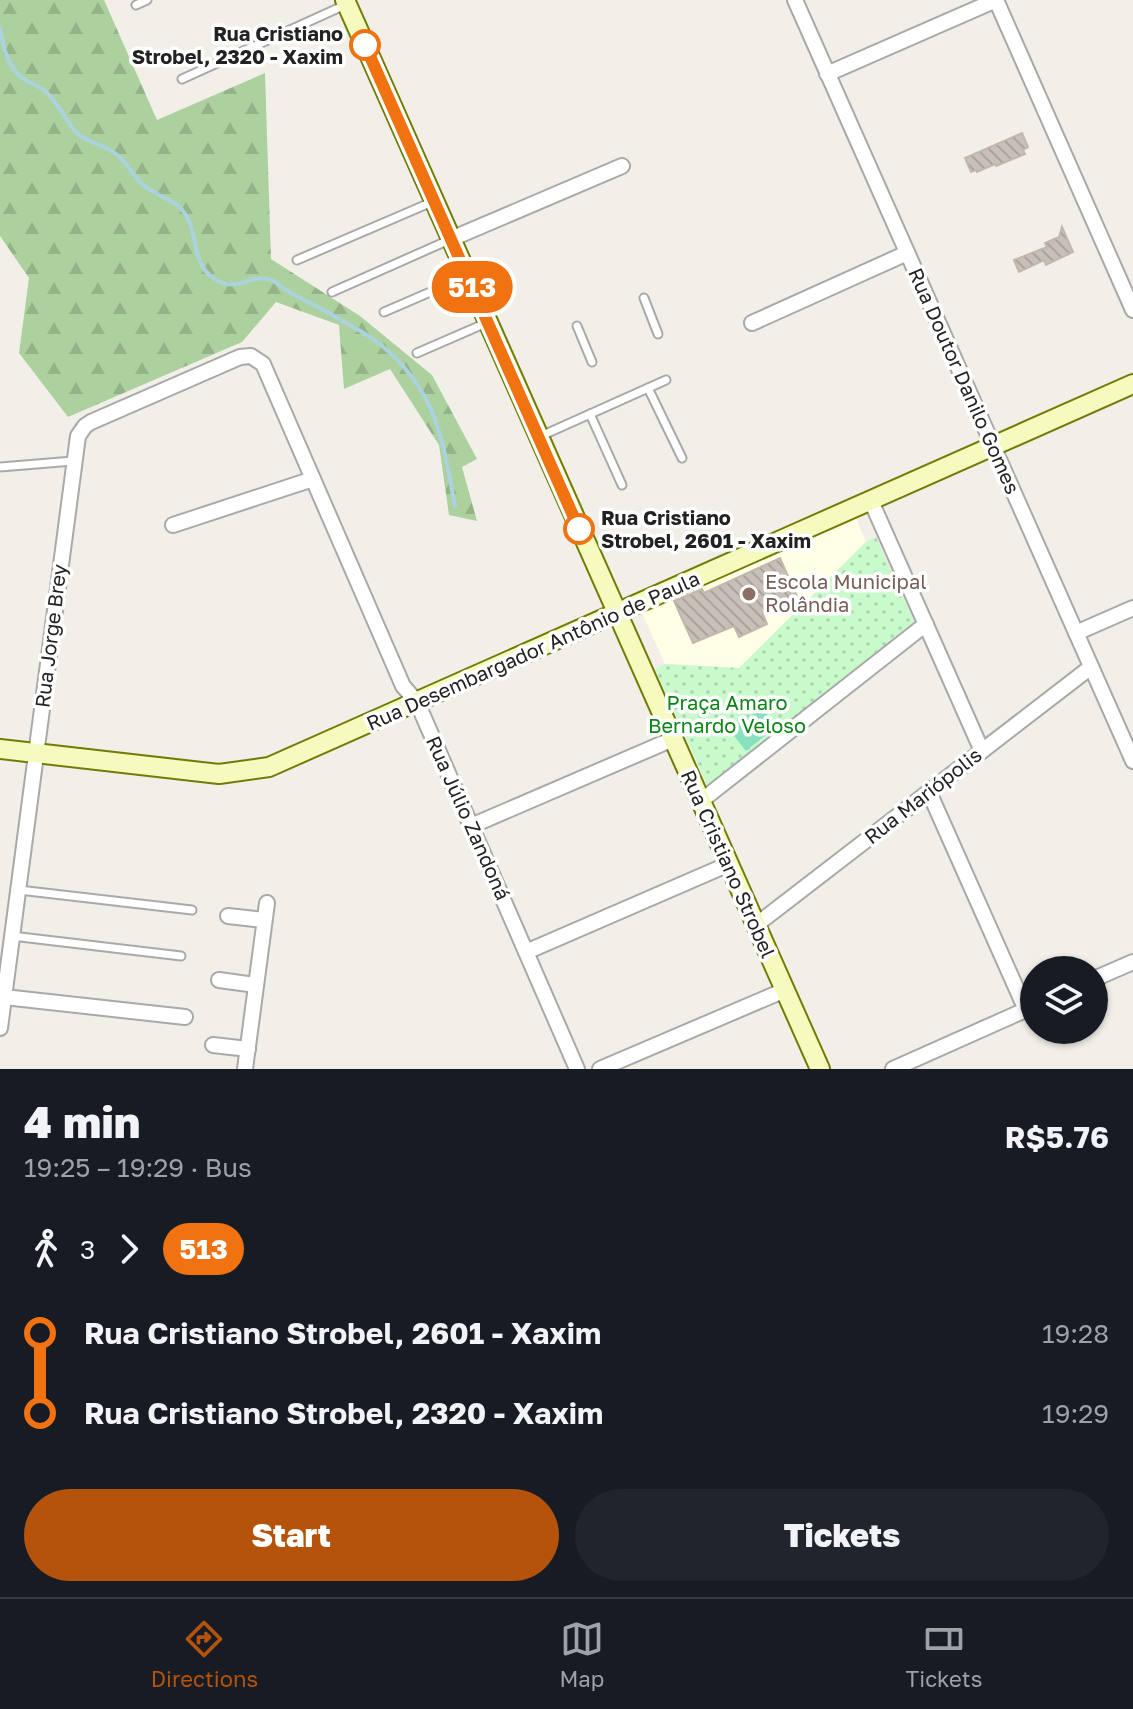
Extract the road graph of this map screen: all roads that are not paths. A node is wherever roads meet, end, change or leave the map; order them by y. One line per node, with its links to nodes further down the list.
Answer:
1 (147, 0): 5 (lane)
2 (795, 0): 6 (street, Rua Doutor Danilo Gomes)
3 (996, 0): 6 (street); 16 (street)
4 (346, 2): 7 (lane); 9 (main road, Rua Cristiano Strobel)
5 (136, 5)
6 (827, 74): 11 (street, Rua Doutor Danilo Gomes)
7 (182, 79)
8 (622, 166): 10 (street)
9 (434, 201): 10 (main road, Rua Cristiano Strobel); 12 (lane)
10 (451, 239): 13 (main road, Rua Cristiano Strobel); 14 (lane)
11 (907, 253): 19 (street); 30 (street, Rua Doutor Danilo Gomes)
12 (297, 260)
13 (467, 276): 17 (lane); 18 (main road, Rua Cristiano Strobel)
14 (332, 292)
15 (644, 298): 21 (lane)
16 (1133, 310)
17 (384, 312)
18 (488, 322): 22 (lane); 29 (main road, Rua Cristiano Strobel)
19 (752, 323)
20 (577, 326): 24 (lane)
21 (658, 334)
22 (417, 353)
23 (251, 356): 32 (street, Rua Jorge Brey); 34 (street, Rua Júlio Zandoná)
24 (592, 362)
25 (666, 380): 27 (lane)
26 (1133, 384): 30 (main road, Rua Desembargador Antônio de Paula)
27 (648, 388): 28 (lane); 31 (lane)
28 (590, 414): 29 (lane); 35 (lane)
29 (539, 437): 39 (main road, Rua Cristiano Strobel)
30 (993, 446): 36 (main road, Rua Desembargador Antônio de Paula); 41 (street, Rua Doutor Danilo Gomes)
31 (682, 458)
32 (74, 461): 33 (lane); 47 (street, Rua Jorge Brey)
33 (0, 467)
34 (313, 479): 37 (street); 43 (street, Rua Júlio Zandoná)
35 (622, 485)
36 (871, 501): 39 (main road, Rua Desembargador Antônio de Paula); 40 (street)
37 (173, 525)
38 (1133, 608): 41 (street)
39 (617, 613): 43 (main road, Rua Desembargador Antônio de Paula); 44 (main road, Rua Cristiano Strobel)
40 (926, 624): 46 (street); 50 (street)
41 (1076, 633): 42 (street, Rua Doutor Danilo Gomes)
42 (1091, 667): 46 (street, Rua Mariópolis); 48 (street, Rua Doutor Danilo Gomes)
43 (417, 702): 47 (main road, Rua Desembargador Antônio de Paula); 51 (street, Rua Júlio Zandoná)
44 (673, 739): 50 (main road, Rua Cristiano Strobel); 51 (street)
45 (0, 749): 47 (main road, Rua Desembargador Antônio de Paula)
46 (982, 751): 49 (street, Rua Mariópolis)
47 (36, 753): 53 (street, Rua Jorge Brey)
48 (1133, 761)
49 (929, 792): 58 (street, Rua Mariópolis); 66 (street)
50 (701, 801): 52 (main road, Rua Cristiano Strobel)
51 (471, 826): 60 (street, Rua Júlio Zandoná)
52 (729, 864): 58 (main road, Rua Cristiano Strobel); 60 (street)
53 (18, 890): 55 (lane); 59 (street, Rua Jorge Brey)
54 (267, 903): 57 (street)
55 (192, 910)
56 (228, 916): 57 (street)
57 (264, 920): 65 (street)
58 (756, 925): 67 (main road, Rua Cristiano Strobel)
59 (12, 936): 61 (lane); 68 (street, Rua Jorge Brey)
60 (526, 952): 75 (street, Rua Júlio Zandoná)
61 (181, 956)
62 (1133, 962): 63 (street)
63 (1108, 973)
64 (219, 980): 65 (street)
65 (256, 985): 73 (street)
66 (1020, 987)
67 (785, 990): 76 (street); 77 (main road, Rua Cristiano Strobel)
68 (4, 997): 70 (street); 71 (street, Rua Jorge Brey)
69 (1020, 1012): 78 (street)
70 (185, 1017)
71 (0, 1028)
72 (213, 1045): 73 (street)
73 (248, 1049): 74 (street)
74 (245, 1069)
75 (577, 1069)
76 (600, 1069)
77 (820, 1069)
78 (893, 1069)

